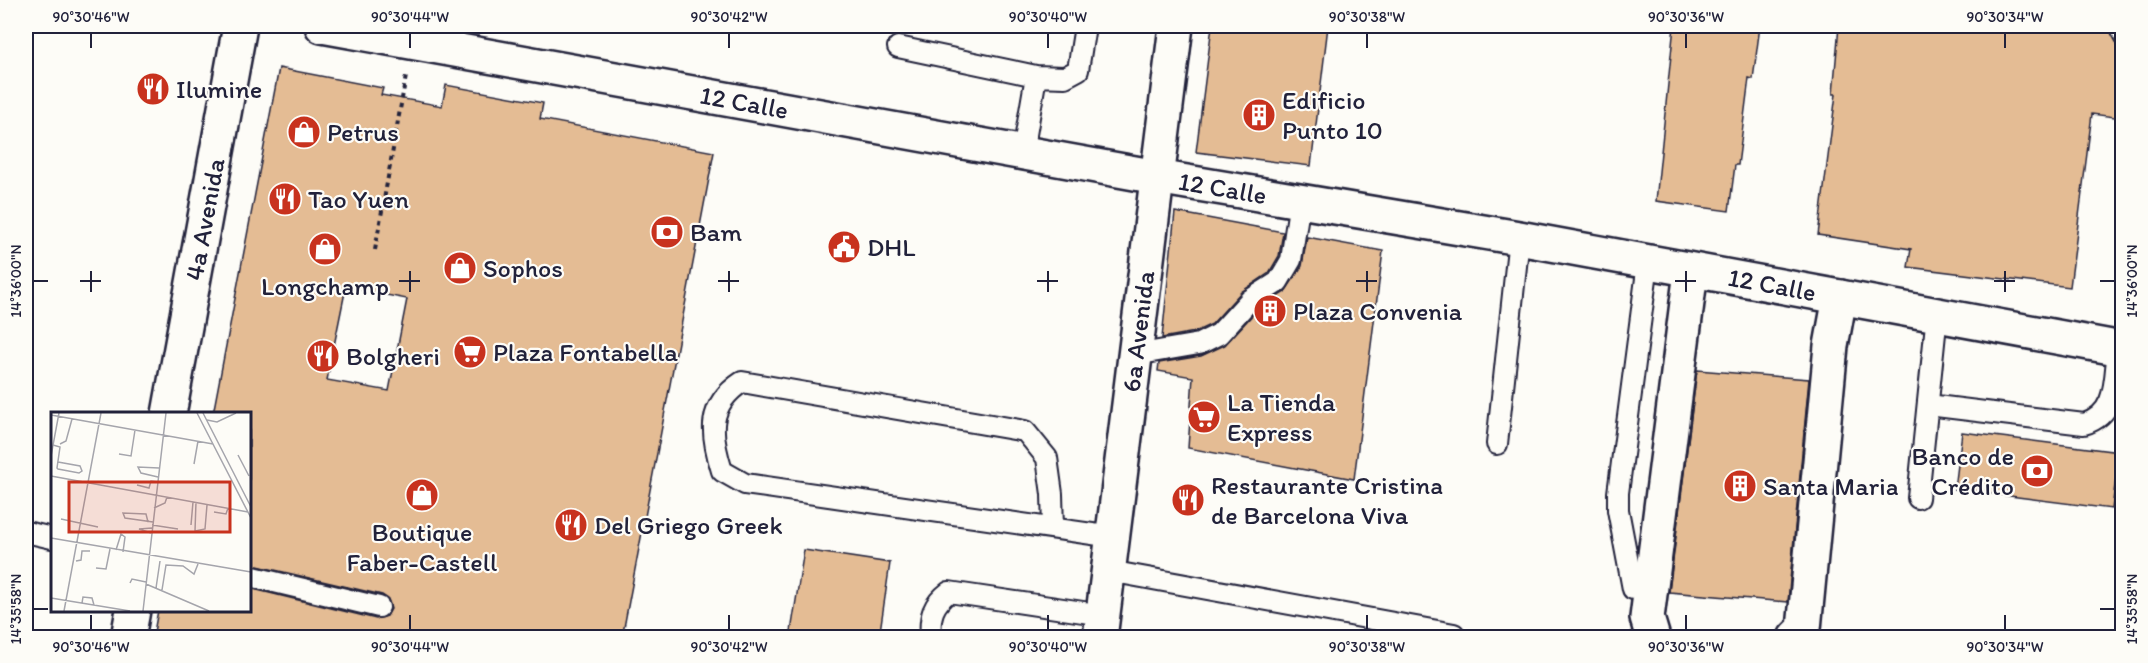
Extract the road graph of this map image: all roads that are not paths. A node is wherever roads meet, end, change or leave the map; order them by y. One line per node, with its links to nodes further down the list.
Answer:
1 (240, 26): 18 (main road, 4a Avenida)
2 (322, 26): 7 (main road, 12 Calle)
3 (1085, 26): 6 (lane)
4 (1176, 26): 8 (main road, 6a Avenida)
5 (898, 47): 6 (lane)
6 (1036, 76): 7 (lane)
7 (1023, 152): 8 (main road, 12 Calle)
8 (1157, 177): 9 (main road, 12 Calle); 16 (main road, 6a Avenida)
9 (1300, 201): 10 (main road, 12 Calle); 16 (lane)
10 (1519, 238): 11 (main road, 12 Calle); 19 (lane)
11 (1648, 263): 12 (main road, 12 Calle); 27 (lane)
12 (1691, 271): 13 (main road, 12 Calle); 34 (main road)
13 (1840, 297): 14 (main road, 12 Calle); 35 (main road)
14 (1937, 314): 15 (main road, 12 Calle); 17 (lane)
15 (2120, 349): 17 (lane)
16 (1135, 355): 23 (main road, 6a Avenida)
17 (1928, 405): 20 (lane)
18 (169, 412)
19 (1497, 444)
20 (1917, 498)
21 (1053, 528): 21 (lane); 23 (lane)
22 (26, 532): 24 (lane)
23 (1113, 537): 25 (main road, 6a Avenida)
24 (51, 538)
25 (1108, 571): 30 (main road, 6a Avenida); 31 (lane)
26 (250, 576): 28 (lane)
27 (1633, 589)
28 (379, 608)
29 (133, 612): 32 (main road)
30 (1101, 626): 33 (lane)
31 (1454, 634)
32 (128, 638)
33 (931, 638)
34 (1653, 638)
35 (1795, 638)

